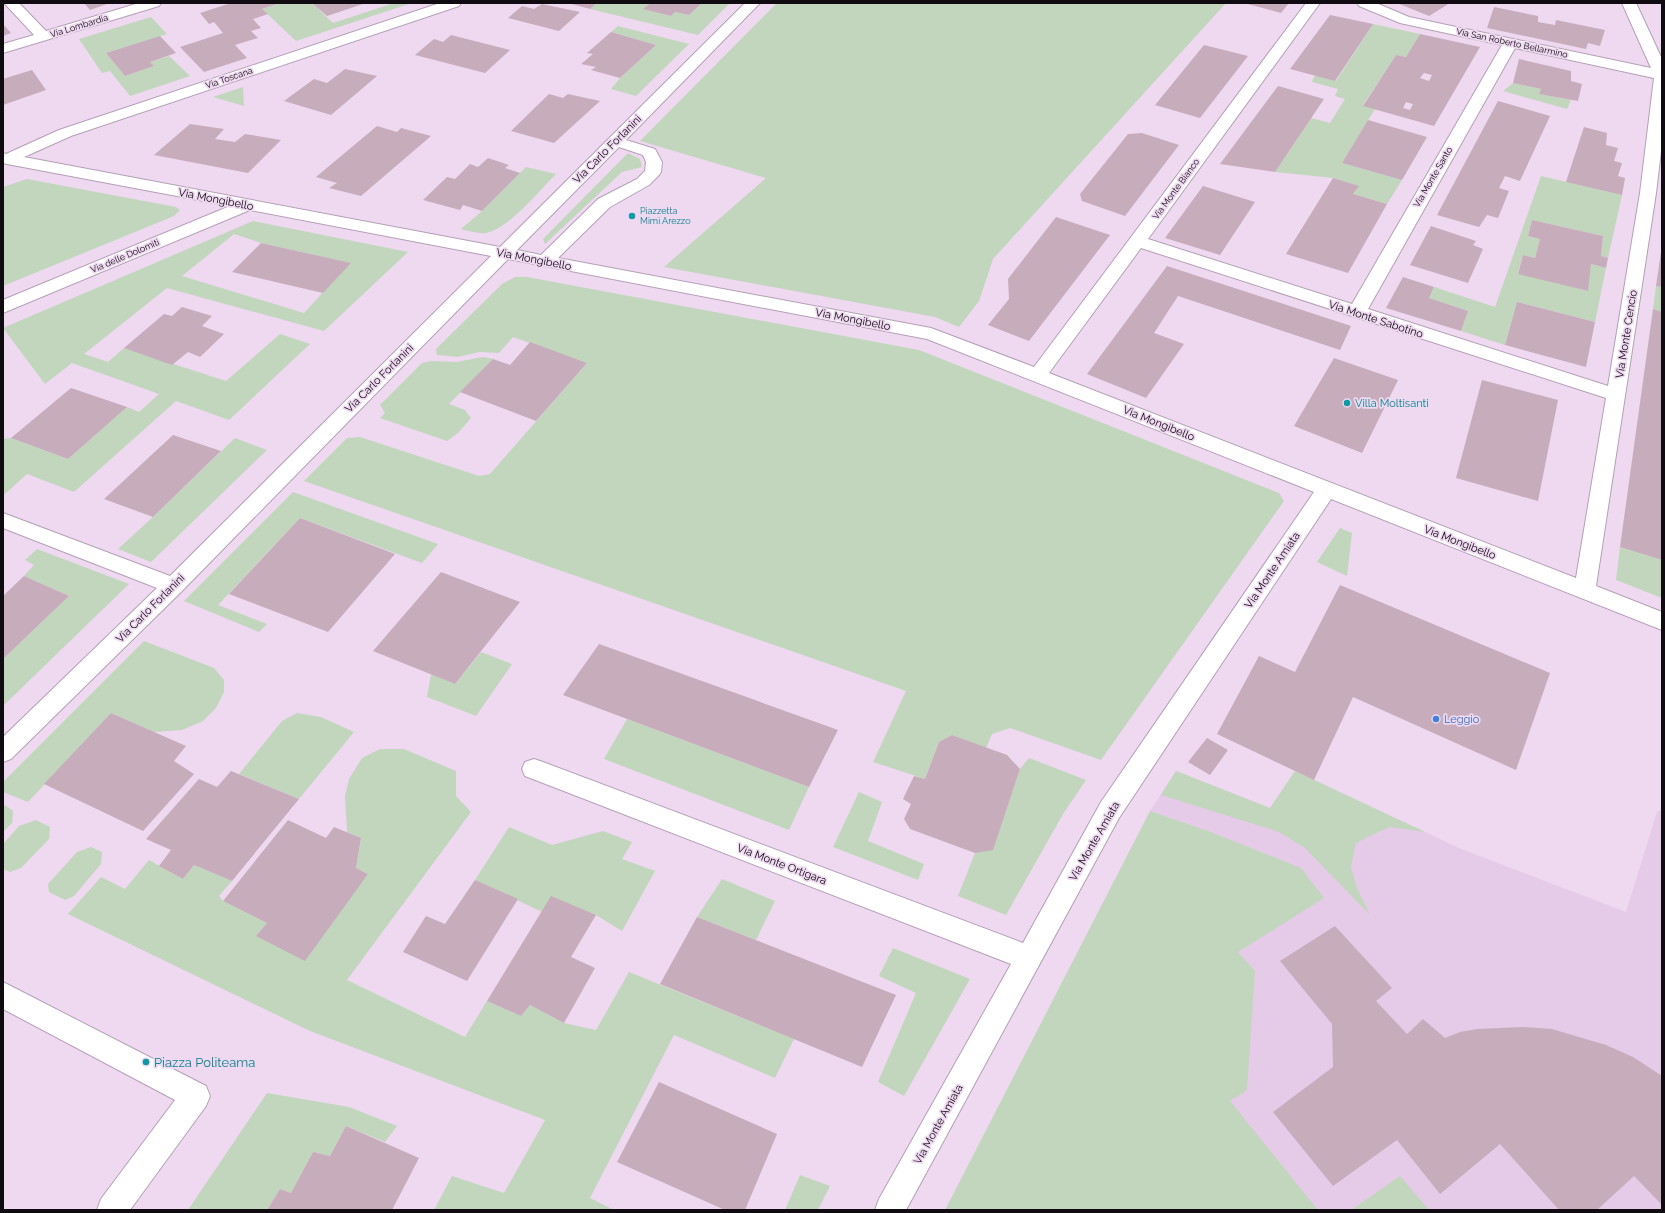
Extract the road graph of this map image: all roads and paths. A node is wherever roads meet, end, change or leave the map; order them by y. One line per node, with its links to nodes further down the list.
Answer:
1 (11, 3): 8 (street)
2 (154, 3): 8 (street, Via Lombardia)
3 (454, 3): 13 (street, Via Toscana)
4 (753, 3): 12 (street, Via Carlo Forlanini)
5 (1314, 3): 16 (street, Via Monte Bianco)
6 (1364, 3): 9 (street, Via San Roberto Bellarmino)
7 (1629, 3): 11 (street)
8 (44, 37): 10 (street, Via Lombardia)
9 (1510, 43): 11 (street, Via San Roberto Bellarmino); 20 (street, Via Monte Santo)
10 (3, 49)
11 (1662, 76): 14 (street, Via Monte Cencio)
12 (615, 141): 17 (street, Via Carlo Forlanini); 18 (street)
13 (5, 158): 15 (street, Via Mongibello)
14 (1655, 195): 22 (street, Via Monte Cencio)
15 (247, 205): 17 (street, Via Mongibello); 19 (street, Via delle Dolomiti)
16 (1137, 242): 20 (street, Via Monte Sabotino); 21 (street, Via Monte Bianco)
17 (503, 253): 18 (street, Via Mongibello); 25 (street, Via Carlo Forlanini)
18 (545, 261): 21 (street, Via Mongibello)
19 (3, 307)
20 (1357, 312): 22 (street, Via Monte Sabotino)
21 (1038, 375): 23 (street, Via Mongibello)
22 (1616, 395): 26 (street, Via Monte Cencio)
23 (1327, 489): 26 (street, Via Mongibello); 30 (street, Via Monte Amiata)
24 (4, 520): 25 (street)
25 (173, 586): 28 (street, Via Carlo Forlanini)
26 (1584, 590): 27 (street, Via Mongibello)
27 (1662, 621)
28 (3, 752)
29 (534, 769): 30 (street, Via Monte Ortigara)
30 (1029, 958): 33 (street, Via Monte Amiata)
31 (3, 995): 32 (street)
32 (112, 1210)
33 (890, 1210)

